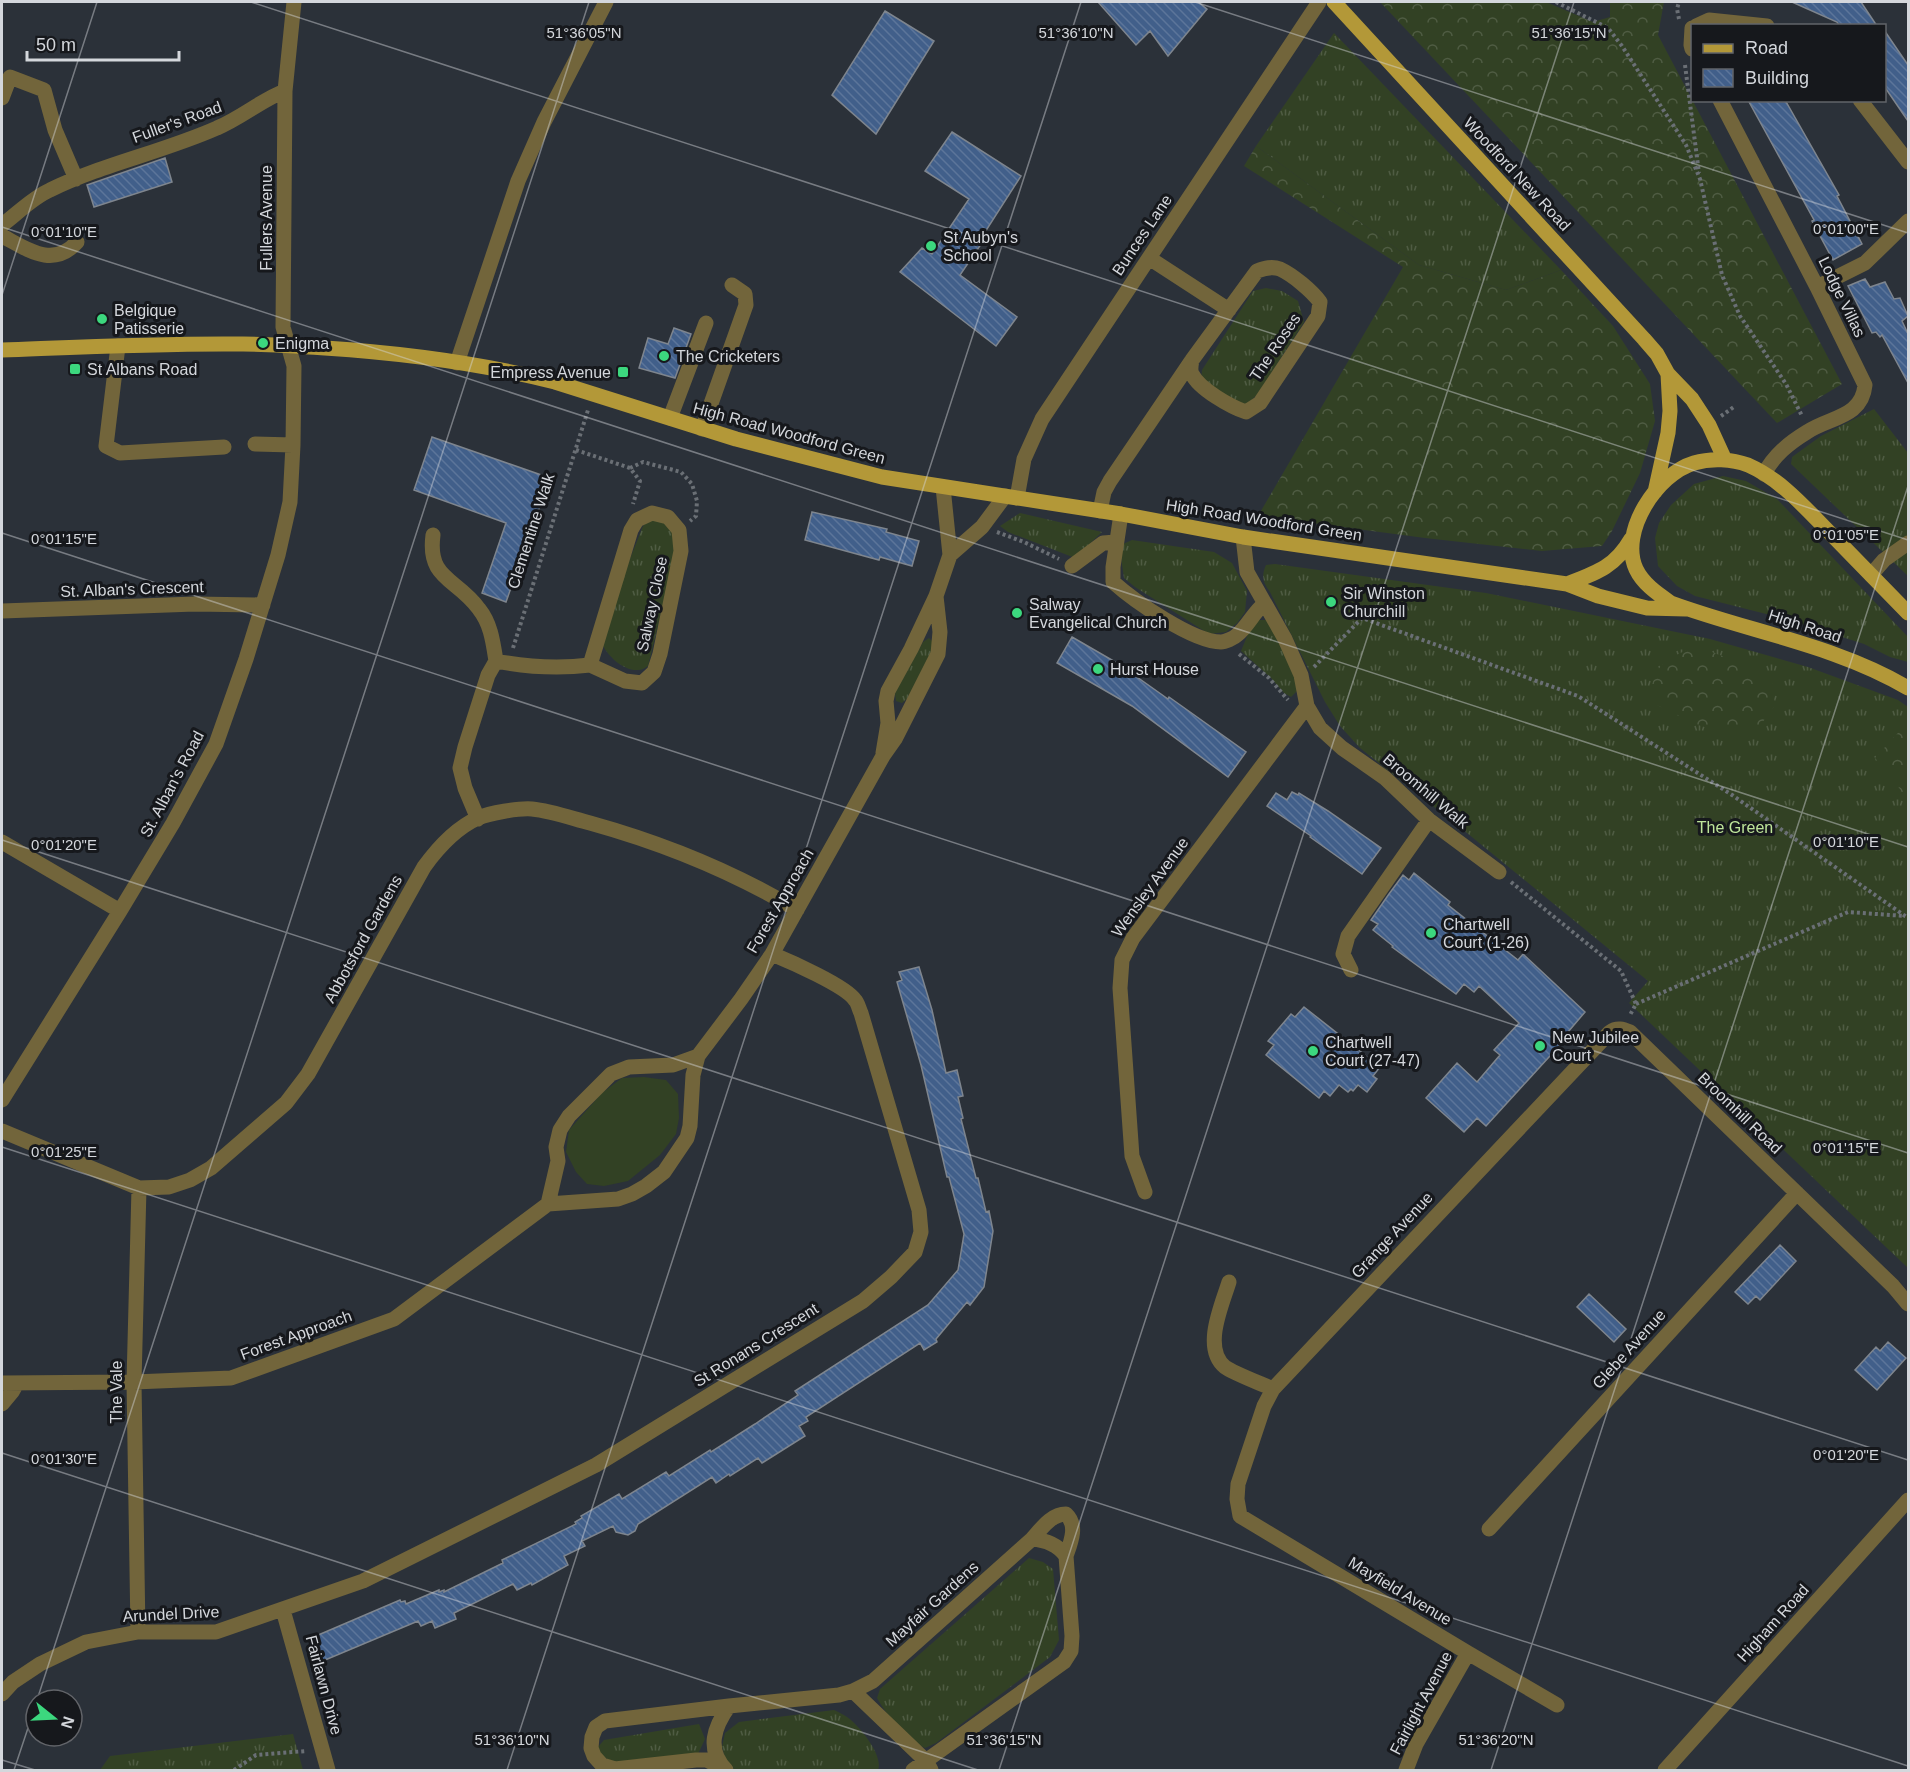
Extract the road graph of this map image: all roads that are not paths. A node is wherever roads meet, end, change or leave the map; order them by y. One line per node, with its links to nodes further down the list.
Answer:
1 (294, 2): 9 (street)
2 (606, 2): 28 (street)
3 (1319, 2): 19 (street, Bunces Lane)
4 (1334, 2): 29 (main road, Woodford New Road)
5 (1696, 24): 6 (street)
6 (1748, 24)
7 (1690, 26): 8 (street)
8 (1688, 52)
9 (285, 91): 14 (street, Fuller's Road); 24 (street, Fullers Avenue)
10 (2, 98): 14 (street)
11 (1721, 102): 21 (street, Lodge Villas)
12 (1862, 102): 13 (street)
13 (1908, 162)
14 (76, 179): 16 (street, Fuller's Road)
15 (1908, 221): 21 (street)
16 (2, 225)
17 (2, 236): 18 (street)
18 (77, 242)
19 (1149, 258): 22 (street); 39 (street, Bunces Lane)
20 (732, 285): 31 (street)
21 (1817, 286): 36 (street, Lodge Villas)
22 (1229, 310): 27 (street, The Roses); 27 (street, The Roses)
23 (705, 323): 30 (street)
24 (288, 345): 25 (main road, High Road Woodford Green); 28 (main road, High Road Woodford Green); 33 (street, St. Alban's Road)
25 (118, 346): 26 (main road, High Road Woodford Green); 34 (street)
26 (2, 350)
27 (1192, 360): 40 (street, The Roses)
28 (457, 363): 30 (main road, High Road Woodford Green)
29 (1668, 374): 35 (main road, Woodford New Road); 38 (main road)
30 (670, 418): 31 (main road, High Road Woodford Green)
31 (702, 429): 37 (main road, High Road Woodford Green)
32 (255, 444): 33 (street)
33 (293, 445): 53 (street, St. Alban's Road)
34 (224, 447)
35 (1725, 460): 36 (main road); 38 (main road)
36 (1764, 474): 49 (main road)
37 (943, 487): 39 (main road, High Road Woodford Green); 47 (street, Forest Approach)
38 (1655, 492): 44 (main road)
39 (1011, 497): 40 (main road, High Road Woodford Green); 47 (street, Forest Approach)
40 (1100, 511): 41 (main road, High Road Woodford Green)
41 (1121, 514): 43 (main road, High Road Woodford Green); 45 (street)
42 (433, 535): 57 (street)
43 (1242, 537): 50 (main road, High Road Woodford Green); 52 (street, Broomhill Walk)
44 (1631, 539): 50 (main road, High Road Woodford Green); 54 (main road)
45 (1116, 542): 48 (street); 52 (street)
46 (1908, 543): 49 (street)
47 (950, 555): 51 (street, Forest Approach)
48 (1072, 566)
49 (1871, 575): 56 (main road)
50 (1567, 584): 54 (main road, High Road Woodford Green)
51 (936, 596): 61 (street, Forest Approach); 61 (street, Forest Approach)
52 (1264, 604): 60 (street, Broomhill Walk)
53 (264, 605): 55 (street, St. Alban's Crescent); 67 (street, St. Alban's Road)
54 (1686, 609): 59 (main road, High Road)
55 (2, 611)
56 (1908, 613)
57 (502, 662): 58 (street, Salway Close); 62 (street)
58 (590, 665): 58 (street, Salway Close)
59 (1905, 684)
60 (1304, 710): 63 (street, Broomhill Walk); 75 (street, Wensley Avenue)
61 (883, 756): 66 (street, Forest Approach)
62 (478, 819): 66 (street, Abbotsford Gardens); 74 (street, Abbotsford Gardens)
63 (1430, 820): 65 (street, Broomhill Walk); 69 (street)
64 (2, 842): 67 (street)
65 (1498, 872)
66 (796, 910): 68 (street, Forest Approach)
67 (120, 911): 72 (street, St. Alban's Road)
68 (772, 954): 71 (street, Forest Approach); 89 (street, St Ronans Crescent)
69 (1351, 970)
70 (1622, 1029): 76 (street, Broomhill Road); 82 (street, Grange Avenue)
71 (698, 1056): 77 (street); 77 (street, Forest Approach)
72 (2, 1100)
73 (2, 1131): 74 (street, Abbotsford Gardens)
74 (140, 1188): 80 (street, The Vale)
75 (1145, 1192)
76 (1797, 1193): 79 (street, Broomhill Road); 86 (street, Glebe Avenue)
77 (548, 1204): 80 (street, Forest Approach)
78 (1228, 1281): 82 (street)
79 (1908, 1304)
80 (134, 1382): 81 (street, Forest Approach); 90 (street, The Vale)
81 (9, 1383): 83 (street, Forest Approach)
82 (1273, 1389): 84 (street, Grange Avenue)
83 (2, 1404)
84 (1237, 1499): 91 (street, Mayfield Avenue)
85 (1908, 1500): 101 (street, Higham Road)
86 (1489, 1529)
87 (1032, 1539): 88 (street); 88 (street, Mayfair Gardens); 92 (street, Mayfair Gardens)
88 (1066, 1556): 96 (street, Mayfair Gardens)
89 (284, 1610): 90 (street, Arundel Drive); 97 (street, Fairlawn Drive)
90 (138, 1632): 93 (street, Arundel Drive)
91 (1468, 1653): 94 (street, Mayfield Avenue); 100 (street, Fairlight Avenue)
92 (853, 1691): 95 (street, Mayfair Gardens); 96 (street)
93 (2, 1694)
94 (1557, 1705)
95 (729, 1706): 98 (street, Mayfair Gardens); 98 (street, Mayfair Gardens)
96 (928, 1766): 99 (street, Mayfair Gardens)
97 (328, 1770)
98 (725, 1770)
99 (913, 1770)
100 (1406, 1770)
101 (1665, 1770)

